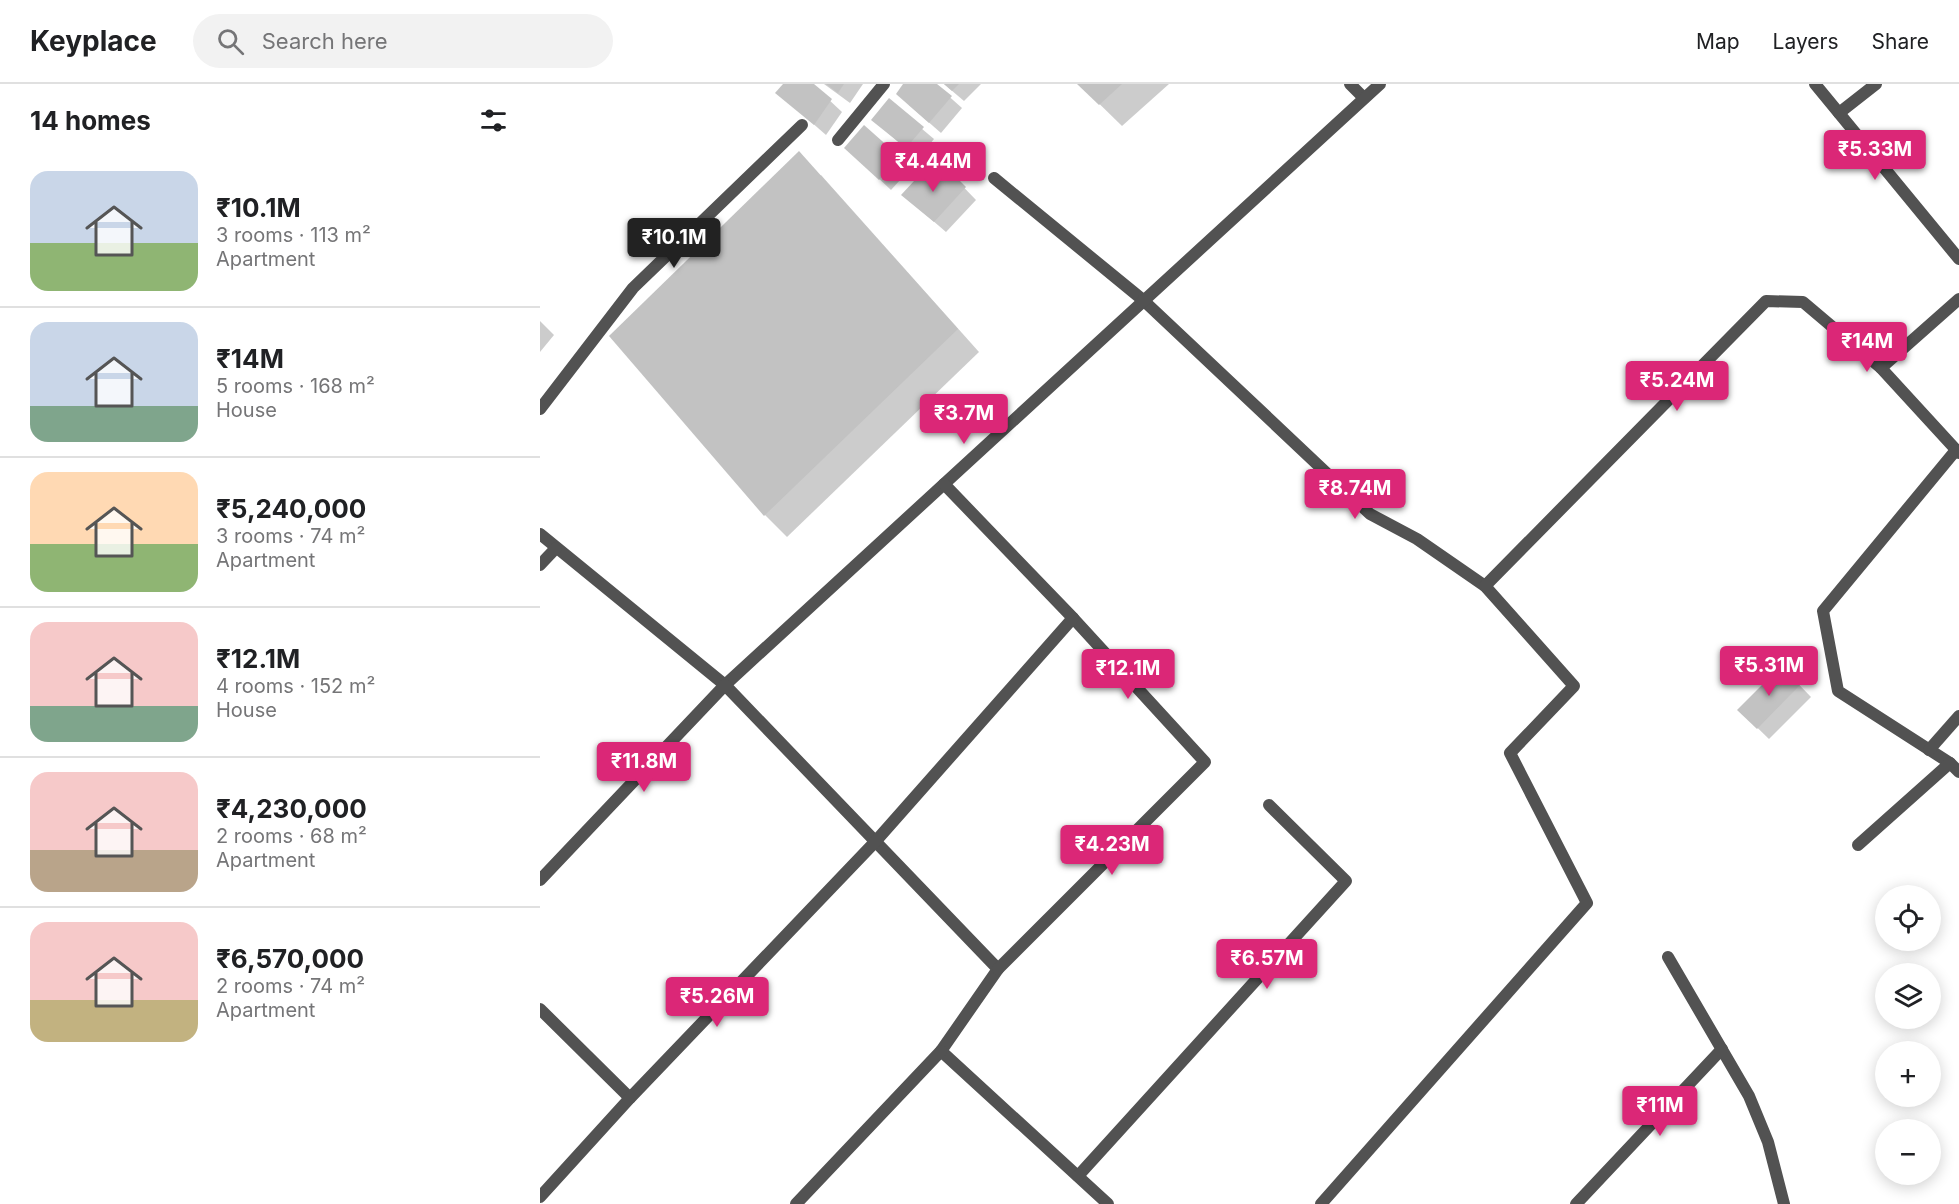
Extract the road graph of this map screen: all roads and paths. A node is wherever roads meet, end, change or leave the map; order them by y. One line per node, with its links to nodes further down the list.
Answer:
1 (884, 84): 9 (street)
2 (1350, 84): 6 (street)
3 (1380, 84): 6 (street)
4 (1815, 84): 7 (street)
5 (1876, 84): 7 (street)
6 (1364, 98): 13 (street)
7 (1839, 113): 11 (street)
8 (802, 125): 15 (street)
9 (838, 140)
10 (994, 178): 13 (street)
11 (1959, 259)
12 (1959, 299): 14 (street)
13 (1143, 300): 17 (street); 21 (street)
14 (1881, 368): 16 (street); 21 (street)
15 (540, 409)
16 (1958, 452): 25 (street)
17 (944, 484): 22 (street); 23 (street)
18 (540, 534): 19 (street)
19 (556, 548): 20 (street); 23 (street)
20 (540, 565)
21 (1485, 586): 42 (street)
22 (1073, 618): 29 (street); 33 (street)
23 (725, 685): 29 (street); 31 (street)
24 (1959, 716): 25 (street)
25 (1929, 750): 26 (street)
26 (1950, 763): 27 (street); 30 (street)
27 (1959, 772)
28 (1269, 805): 38 (street)
29 (875, 842): 33 (street); 37 (street)
30 (1858, 845)
31 (540, 880)
32 (1668, 957): 35 (street)
33 (998, 969): 36 (street)
34 (540, 1009): 37 (street)
35 (1722, 1048): 43 (street); 44 (street)
36 (941, 1052): 38 (street); 41 (street)
37 (630, 1098): 39 (street)
38 (1078, 1176): 40 (street)
39 (540, 1197)
40 (1104, 1203)
41 (796, 1204)
42 (1322, 1204)
43 (1576, 1204)
44 (1784, 1204)

